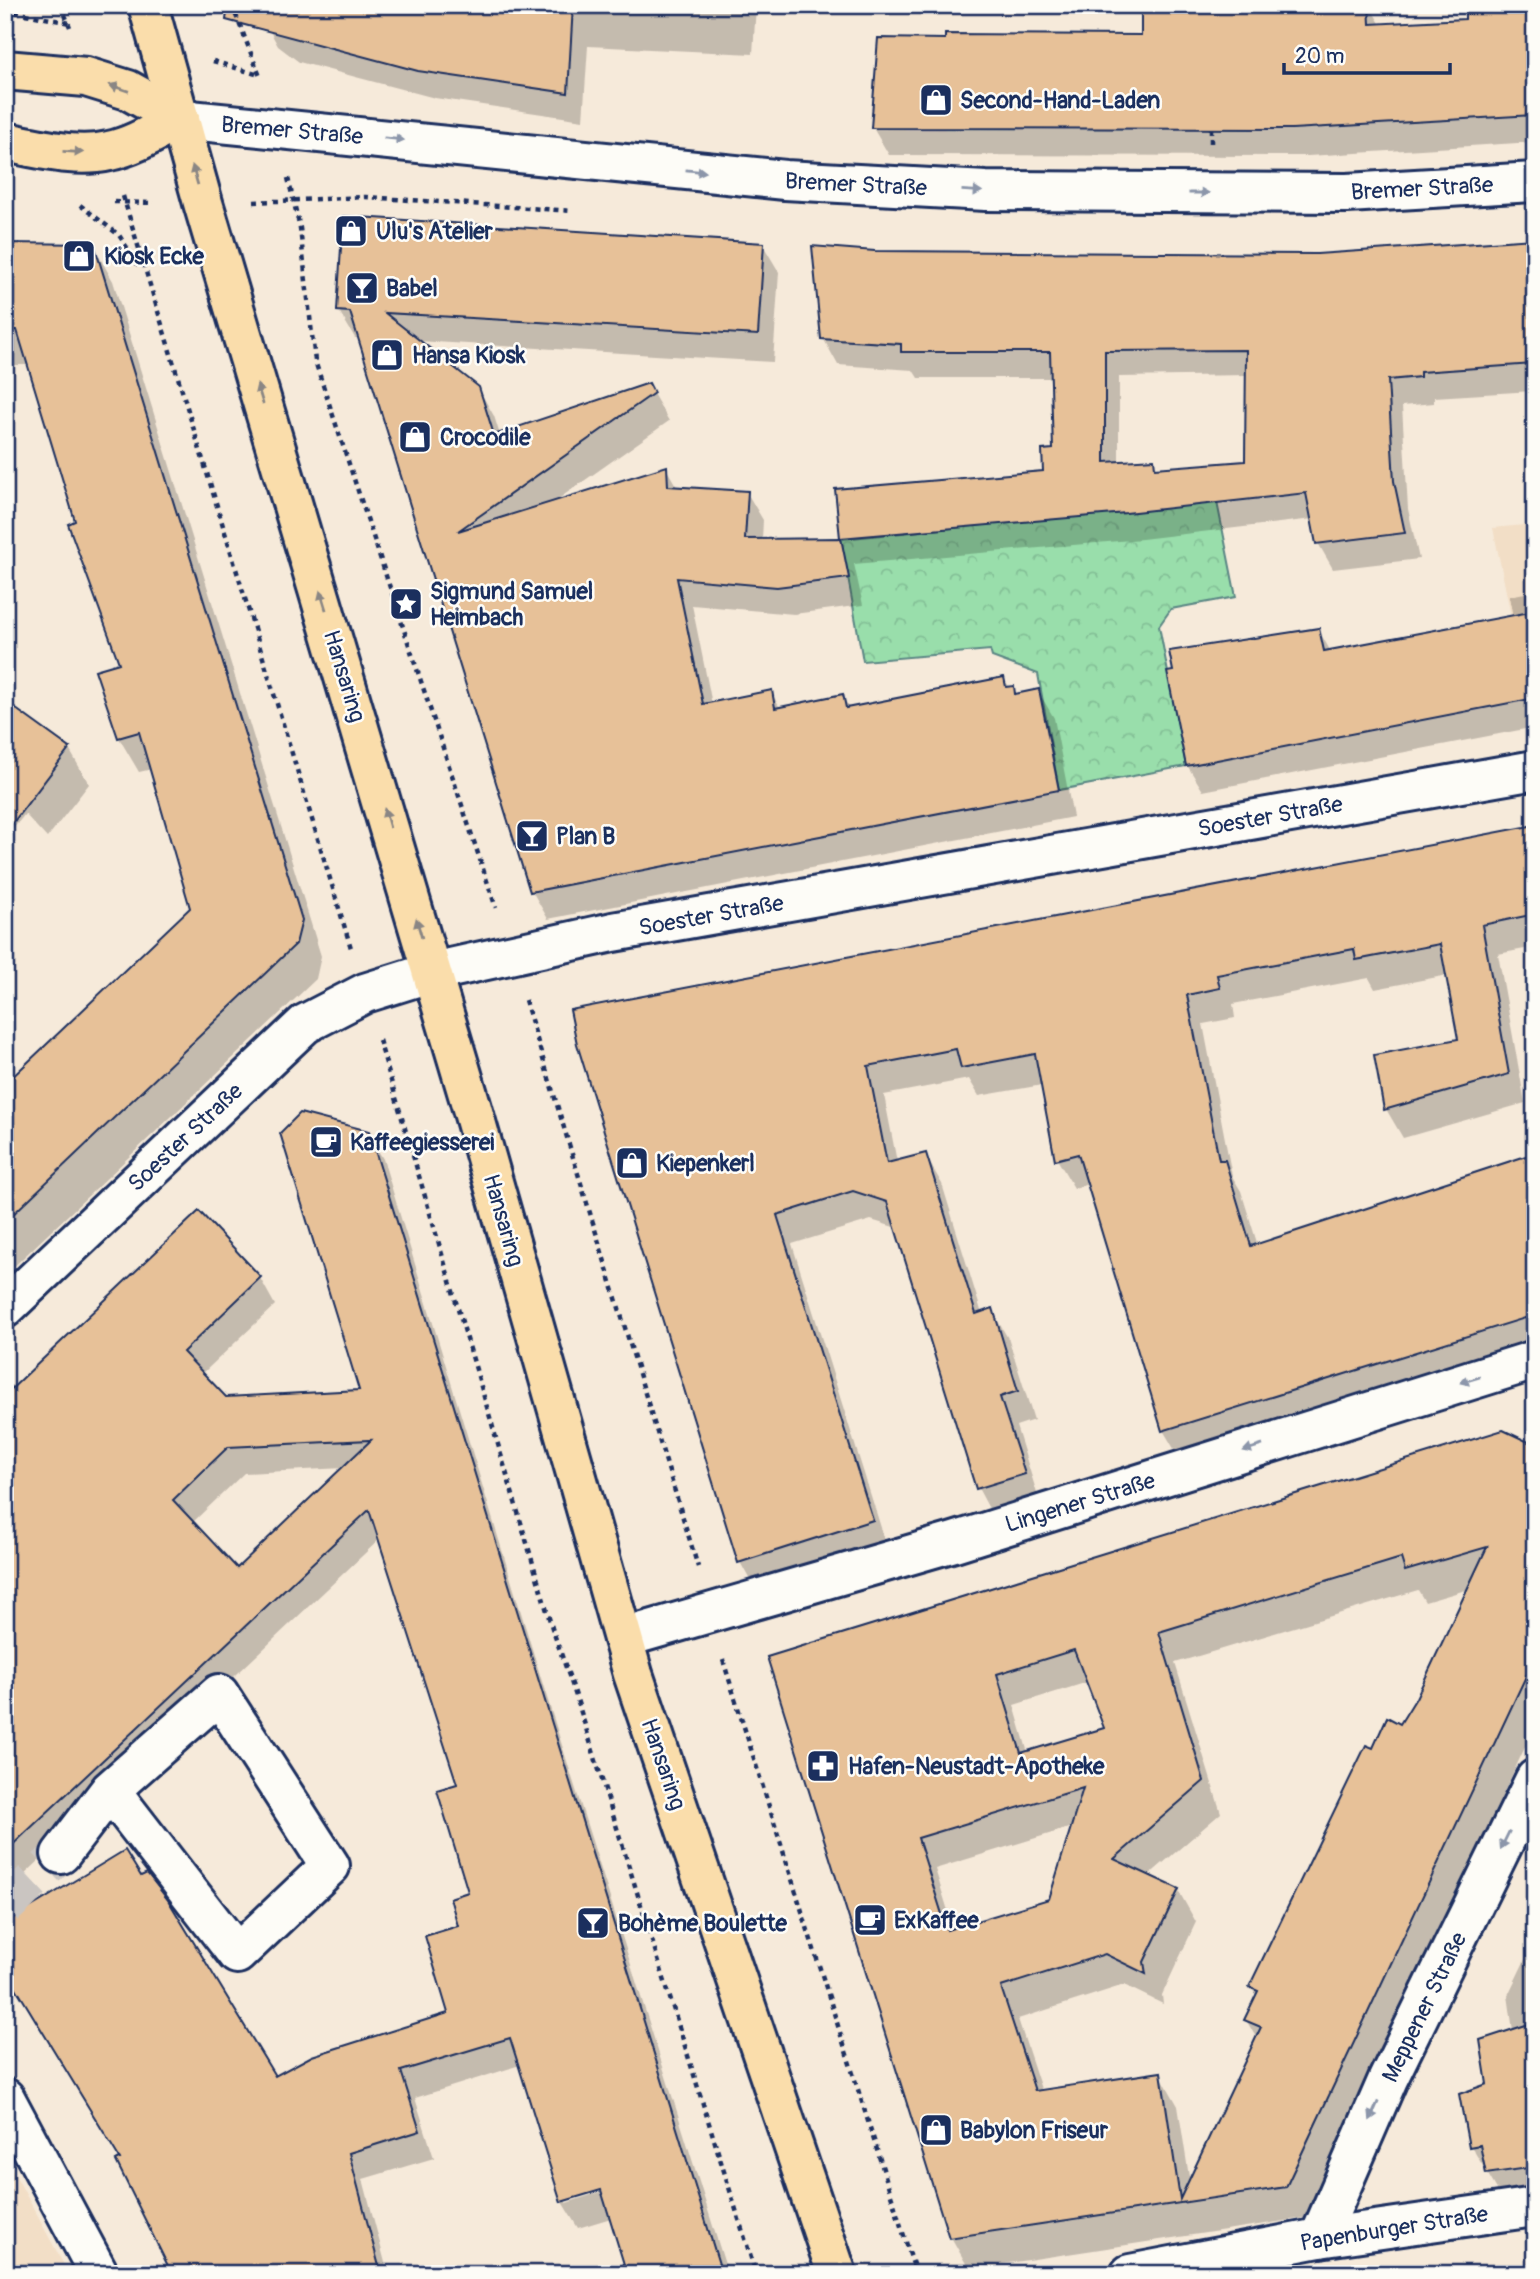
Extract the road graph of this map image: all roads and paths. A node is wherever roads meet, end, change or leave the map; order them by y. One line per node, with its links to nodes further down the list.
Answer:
1 (148, 5): 8 (main road, Hansaring)
2 (232, 5): 6 (path)
3 (5, 10): 4 (path)
4 (37, 16)
5 (5, 70): 8 (main road, one-way to 5)
6 (261, 76): 7 (path); 9 (path)
7 (272, 78)
8 (180, 119): 9 (street, Bremer Straße); 13 (main road); 19 (main road, Hansaring, one-way to 8)
9 (274, 128): 14 (street, Bremer Straße, one-way to 14); 18 (path)
10 (1211, 128): 12 (path)
11 (5, 142): 13 (main road, one-way to 13)
12 (1211, 148)
13 (109, 152): 16 (path)
14 (1535, 182)
15 (71, 200): 16 (path)
16 (146, 279): 20 (path)
17 (1535, 771): 18 (street, Soester Straße)
18 (512, 955): 19 (street, Soester Straße); 23 (path)
19 (432, 972): 20 (street, Soester Straße); 24 (main road, Hansaring)
20 (365, 993): 21 (street, Soester Straße); 32 (path)
21 (5, 1308)
22 (1535, 1360): 23 (street, Lingener Straße, one-way to 23)
23 (710, 1613): 24 (street, Lingener Straße); 34 (path)
24 (622, 1638): 33 (main road, Hansaring)
25 (1535, 1779): 30 (street, Meppener Straße, one-way to 30)
26 (110, 1790): 26 (street); 27 (street)
27 (61, 1854)
28 (5, 2098): 31 (street)
29 (1535, 2207): 30 (street, Papenburger Straße)
30 (1318, 2238): 35 (street, Papenburger Straße)
31 (99, 2274)
32 (756, 2274)
33 (837, 2274)
34 (916, 2274)
35 (1130, 2274)

